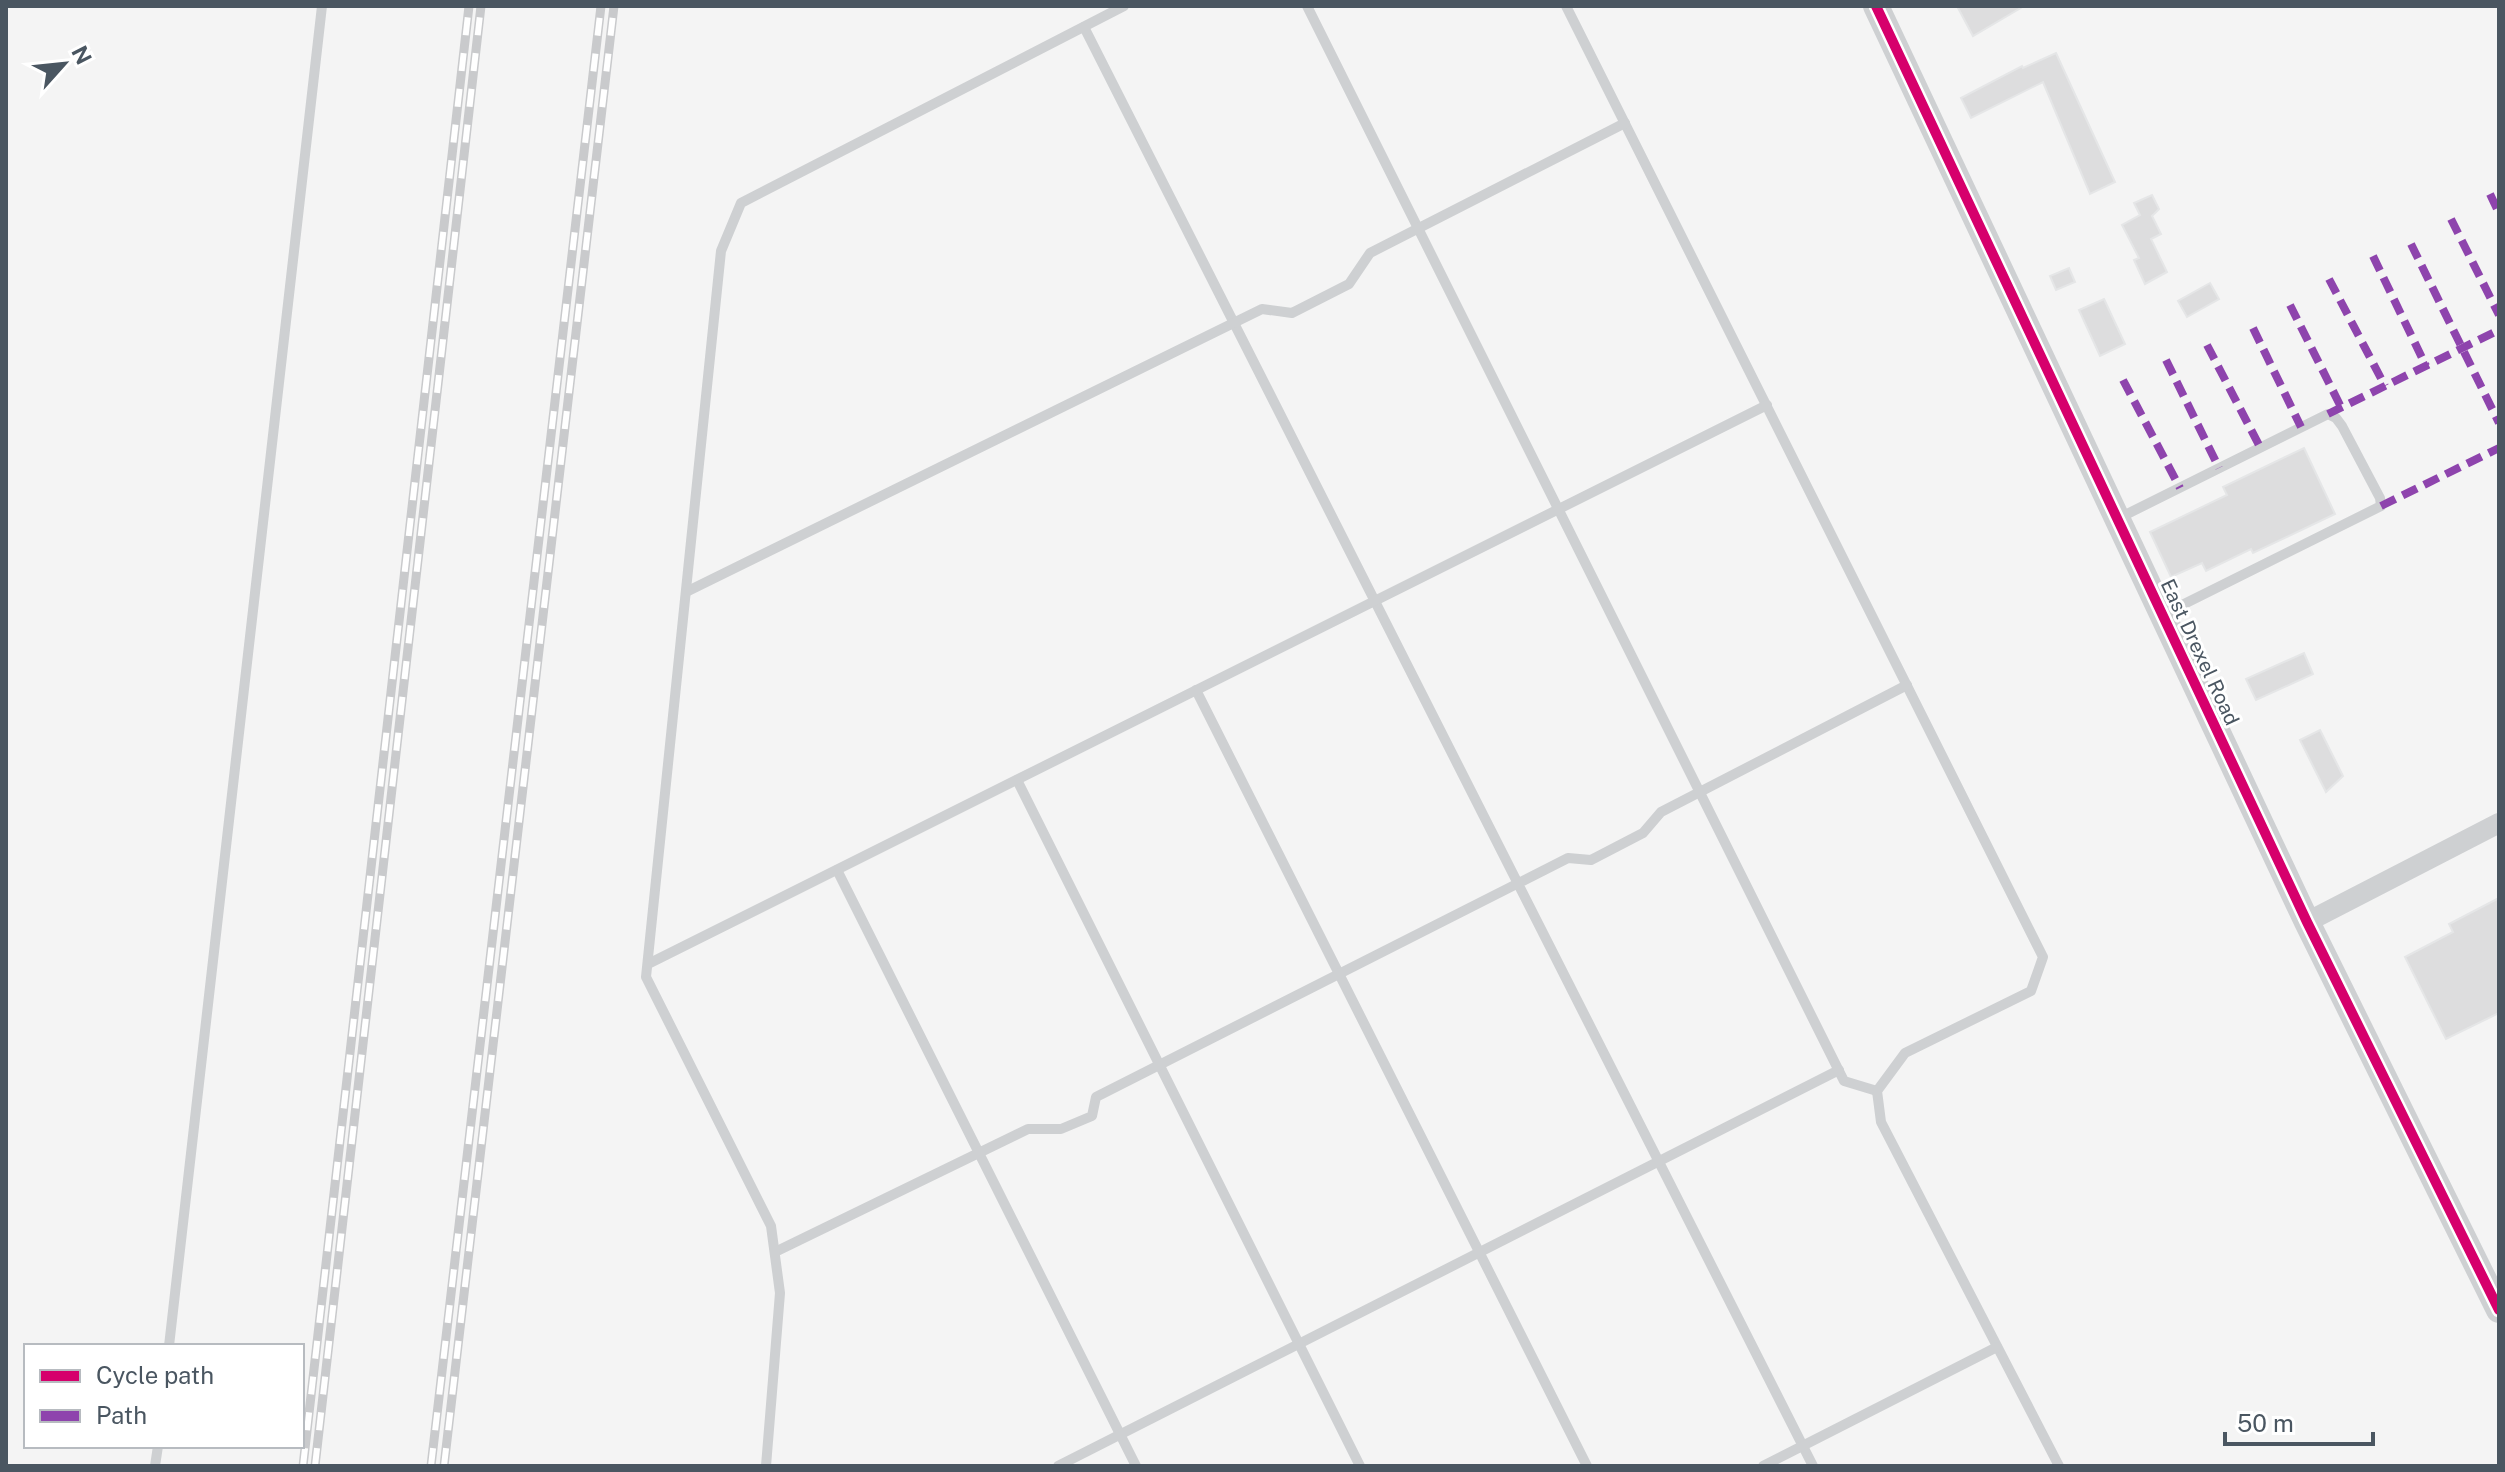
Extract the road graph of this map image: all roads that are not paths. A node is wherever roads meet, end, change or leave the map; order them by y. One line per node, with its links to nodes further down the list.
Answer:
1 (322, 6): 35 (lane)
2 (1124, 6): 6 (lane)
3 (1307, 6): 8 (lane)
4 (1566, 6): 7 (lane)
5 (1876, 6): 12 (street, East Drexel Road)
6 (1084, 27): 9 (lane); 13 (lane)
7 (1625, 123): 8 (lane); 10 (lane)
8 (1418, 228): 9 (lane); 11 (lane)
9 (1234, 323): 13 (lane); 14 (lane)
10 (1767, 405): 11 (lane); 16 (lane)
11 (1559, 509): 14 (lane); 19 (lane)
12 (2118, 519): 15 (street, East Drexel Road); 15 (lane)
13 (686, 592): 24 (lane)
14 (1375, 601): 17 (lane); 22 (lane)
15 (2163, 615): 23 (street, East Drexel Road)
16 (1907, 685): 19 (lane); 28 (lane)
17 (1196, 690): 18 (lane); 25 (lane)
18 (1017, 780): 21 (lane); 26 (lane)
19 (1700, 792): 22 (lane); 27 (lane)
20 (2499, 823): 23 (street)
21 (837, 870): 24 (lane); 29 (lane)
22 (1518, 883): 25 (lane); 30 (lane)
23 (2307, 922): 33 (street, East Drexel Road)
24 (648, 964): 31 (lane)
25 (1339, 974): 26 (lane); 32 (lane)
26 (1160, 1065): 29 (lane); 34 (lane)
27 (1839, 1070): 28 (lane); 30 (lane)
28 (1877, 1091): 36 (lane)
29 (979, 1153): 31 (lane); 37 (lane)
30 (1658, 1161): 32 (lane); 38 (lane)
31 (775, 1252): 39 (lane)
32 (1479, 1252): 34 (lane); 43 (lane)
33 (2499, 1310)
34 (1299, 1343): 37 (lane); 42 (lane)
35 (169, 1344)
36 (1997, 1347): 38 (lane); 46 (lane)
37 (1120, 1434): 40 (lane); 41 (lane)
38 (1803, 1446): 44 (lane); 45 (lane)
39 (766, 1466)
40 (1058, 1466)
41 (1136, 1466)
42 (1360, 1466)
43 (1587, 1466)
44 (1763, 1466)
45 (1813, 1466)
46 (2059, 1466)

